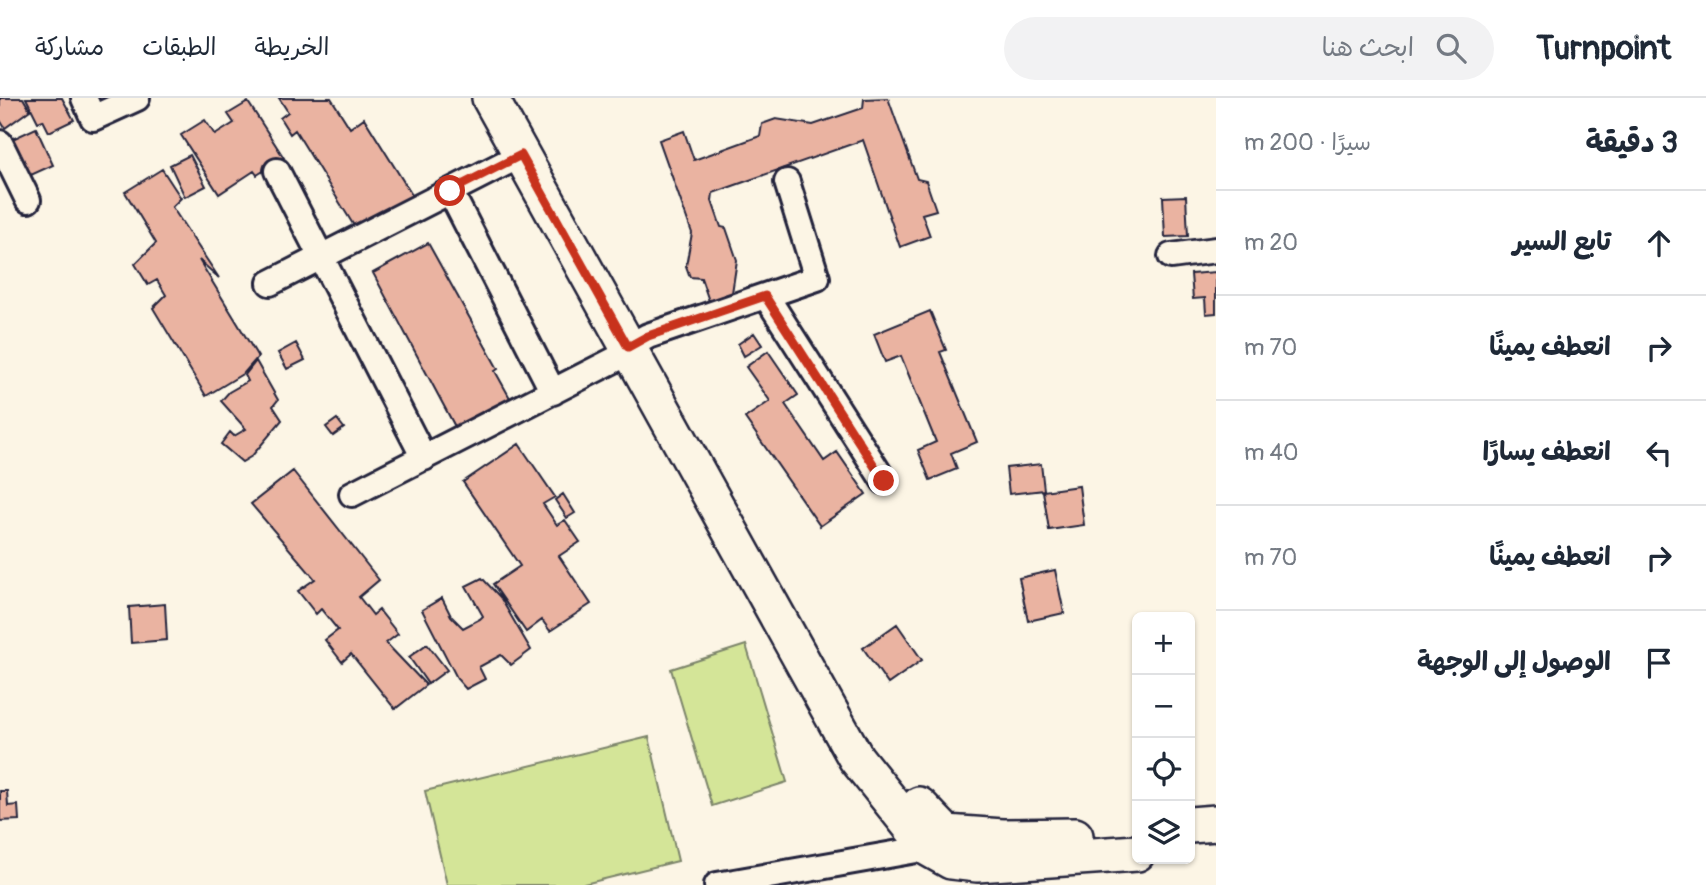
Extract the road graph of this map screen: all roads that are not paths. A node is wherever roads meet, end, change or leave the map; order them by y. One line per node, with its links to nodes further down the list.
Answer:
1 (84, 98): 2 (street)
2 (137, 98)
3 (490, 98): 6 (street)
4 (516, 98): 16 (street)
5 (0, 143): 9 (street)
6 (521, 155): 10 (street); 16 (street)
7 (277, 171): 13 (street)
8 (787, 182): 15 (street)
9 (0, 184)
10 (450, 191): 13 (street); 17 (street)
11 (1216, 250): 12 (street)
12 (1171, 256)
13 (321, 257): 14 (street); 18 (street)
14 (270, 283)
15 (765, 296): 16 (street); 19 (street)
16 (635, 345): 17 (street); 24 (street)
17 (553, 392): 18 (street)
18 (424, 458): 20 (street)
19 (884, 481)
20 (352, 495)
21 (1216, 822): 22 (street)
22 (1195, 824)
23 (1132, 830): 24 (street)
24 (937, 841): 27 (street); 28 (street)
25 (1216, 846): 26 (street)
26 (1195, 848)
27 (1132, 853)
28 (758, 880): 29 (street)
29 (717, 885)

